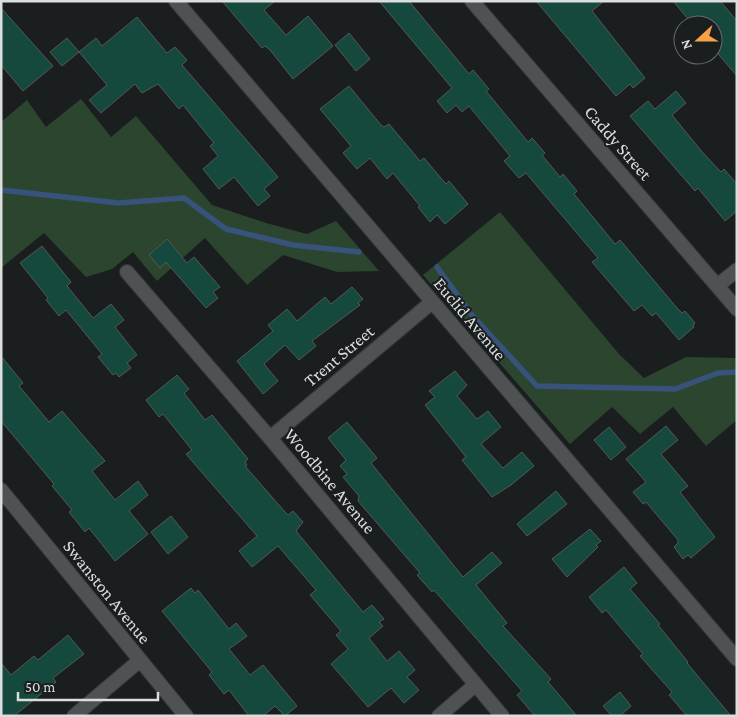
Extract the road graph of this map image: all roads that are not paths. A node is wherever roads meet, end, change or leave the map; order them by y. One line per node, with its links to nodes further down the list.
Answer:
1 (176, 1): 6 (street, Euclid Avenue)
2 (472, 1): 5 (street, Caddy Street)
3 (737, 270): 5 (street)
4 (127, 272): 8 (street, Woodbine Avenue)
5 (717, 286): 7 (street, Caddy Street)
6 (432, 302): 8 (street, Trent Street); 10 (street, Euclid Avenue)
7 (737, 309)
8 (270, 438): 12 (street, Woodbine Avenue)
9 (1, 490): 11 (street, Swanston Avenue)
10 (737, 659)
11 (140, 661): 13 (street); 14 (street, Swanston Avenue)
12 (475, 684): 15 (street); 16 (street, Woodbine Avenue)
13 (74, 716)
14 (186, 716)
15 (439, 716)
16 (502, 716)

